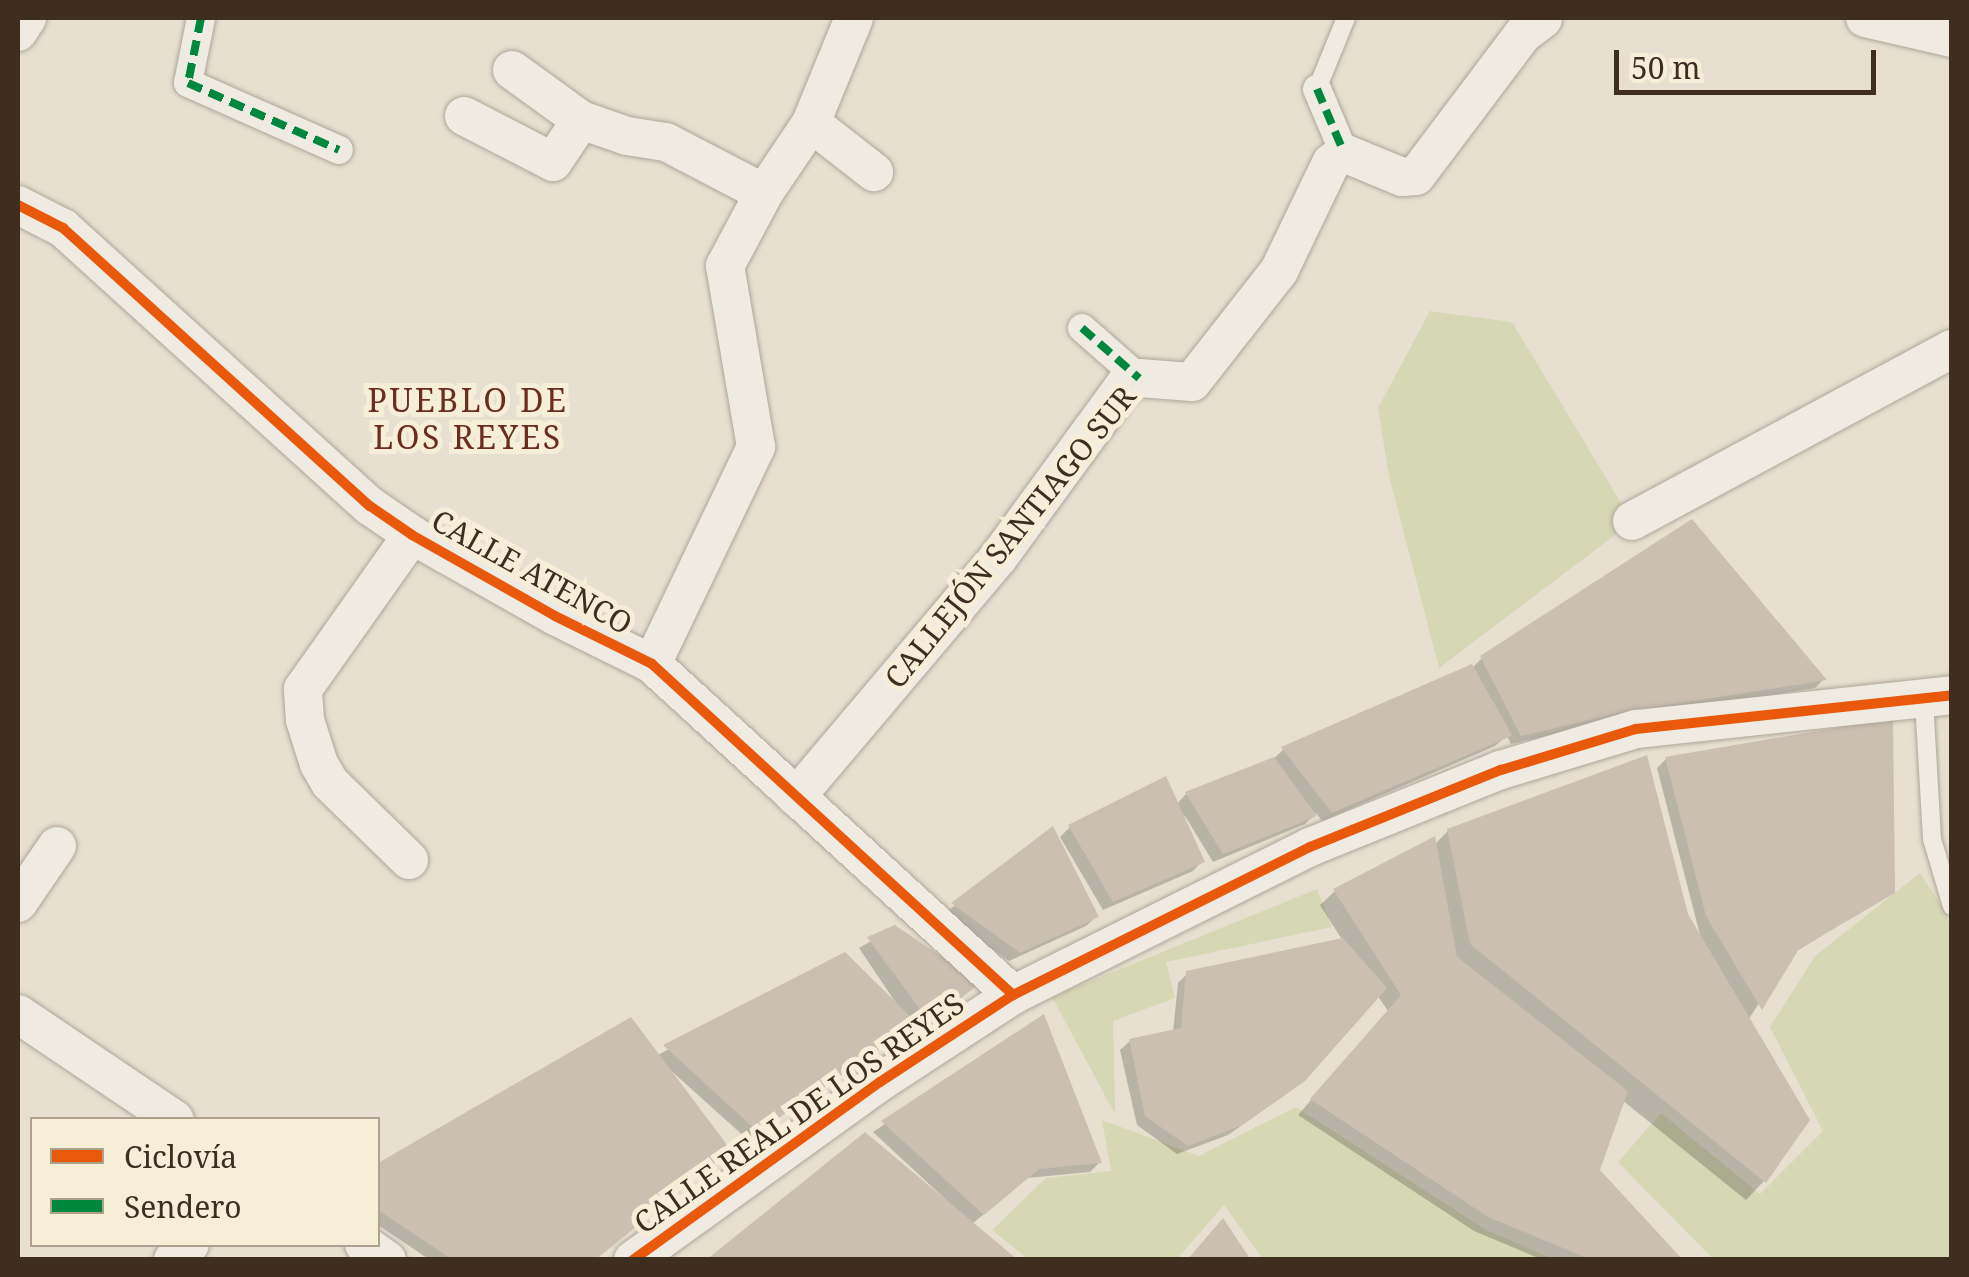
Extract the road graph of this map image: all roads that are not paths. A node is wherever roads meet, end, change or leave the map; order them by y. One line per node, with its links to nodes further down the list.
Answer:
1 (26, 18): 7 (street)
2 (201, 18): 14 (street)
3 (854, 18): 13 (street)
4 (1346, 18): 10 (lane)
5 (1543, 18): 15 (street)
6 (1864, 18): 8 (street)
7 (18, 32)
8 (1952, 38)
9 (512, 70): 12 (street)
10 (1317, 88): 15 (street)
11 (464, 116): 12 (street)
12 (581, 120): 17 (street)
13 (811, 123): 16 (street); 17 (street)
14 (339, 150)
15 (1344, 153): 21 (street, CALLEJÓN SANTIAGO SUR)
16 (874, 172)
17 (764, 193): 24 (street)
18 (18, 205): 23 (street, CALLE ATENCO)
19 (1082, 328): 21 (street)
20 (1952, 350): 22 (street)
21 (1138, 378): 26 (street, CALLEJÓN SANTIAGO SUR)
22 (1632, 522)
23 (412, 535): 24 (street, CALLE ATENCO); 28 (street)
24 (652, 664): 26 (street, CALLE ATENCO)
25 (1938, 697): 30 (lane); 31 (street, CALLE REAL DE LOS REYES)
26 (796, 797): 31 (street, CALLE ATENCO)
27 (58, 846): 29 (street)
28 (409, 860)
29 (18, 902)
30 (1952, 906)
31 (1013, 995): 34 (street, CALLE REAL DE LOS REYES)
32 (18, 1014): 33 (street)
33 (171, 1117)
34 (633, 1260)

